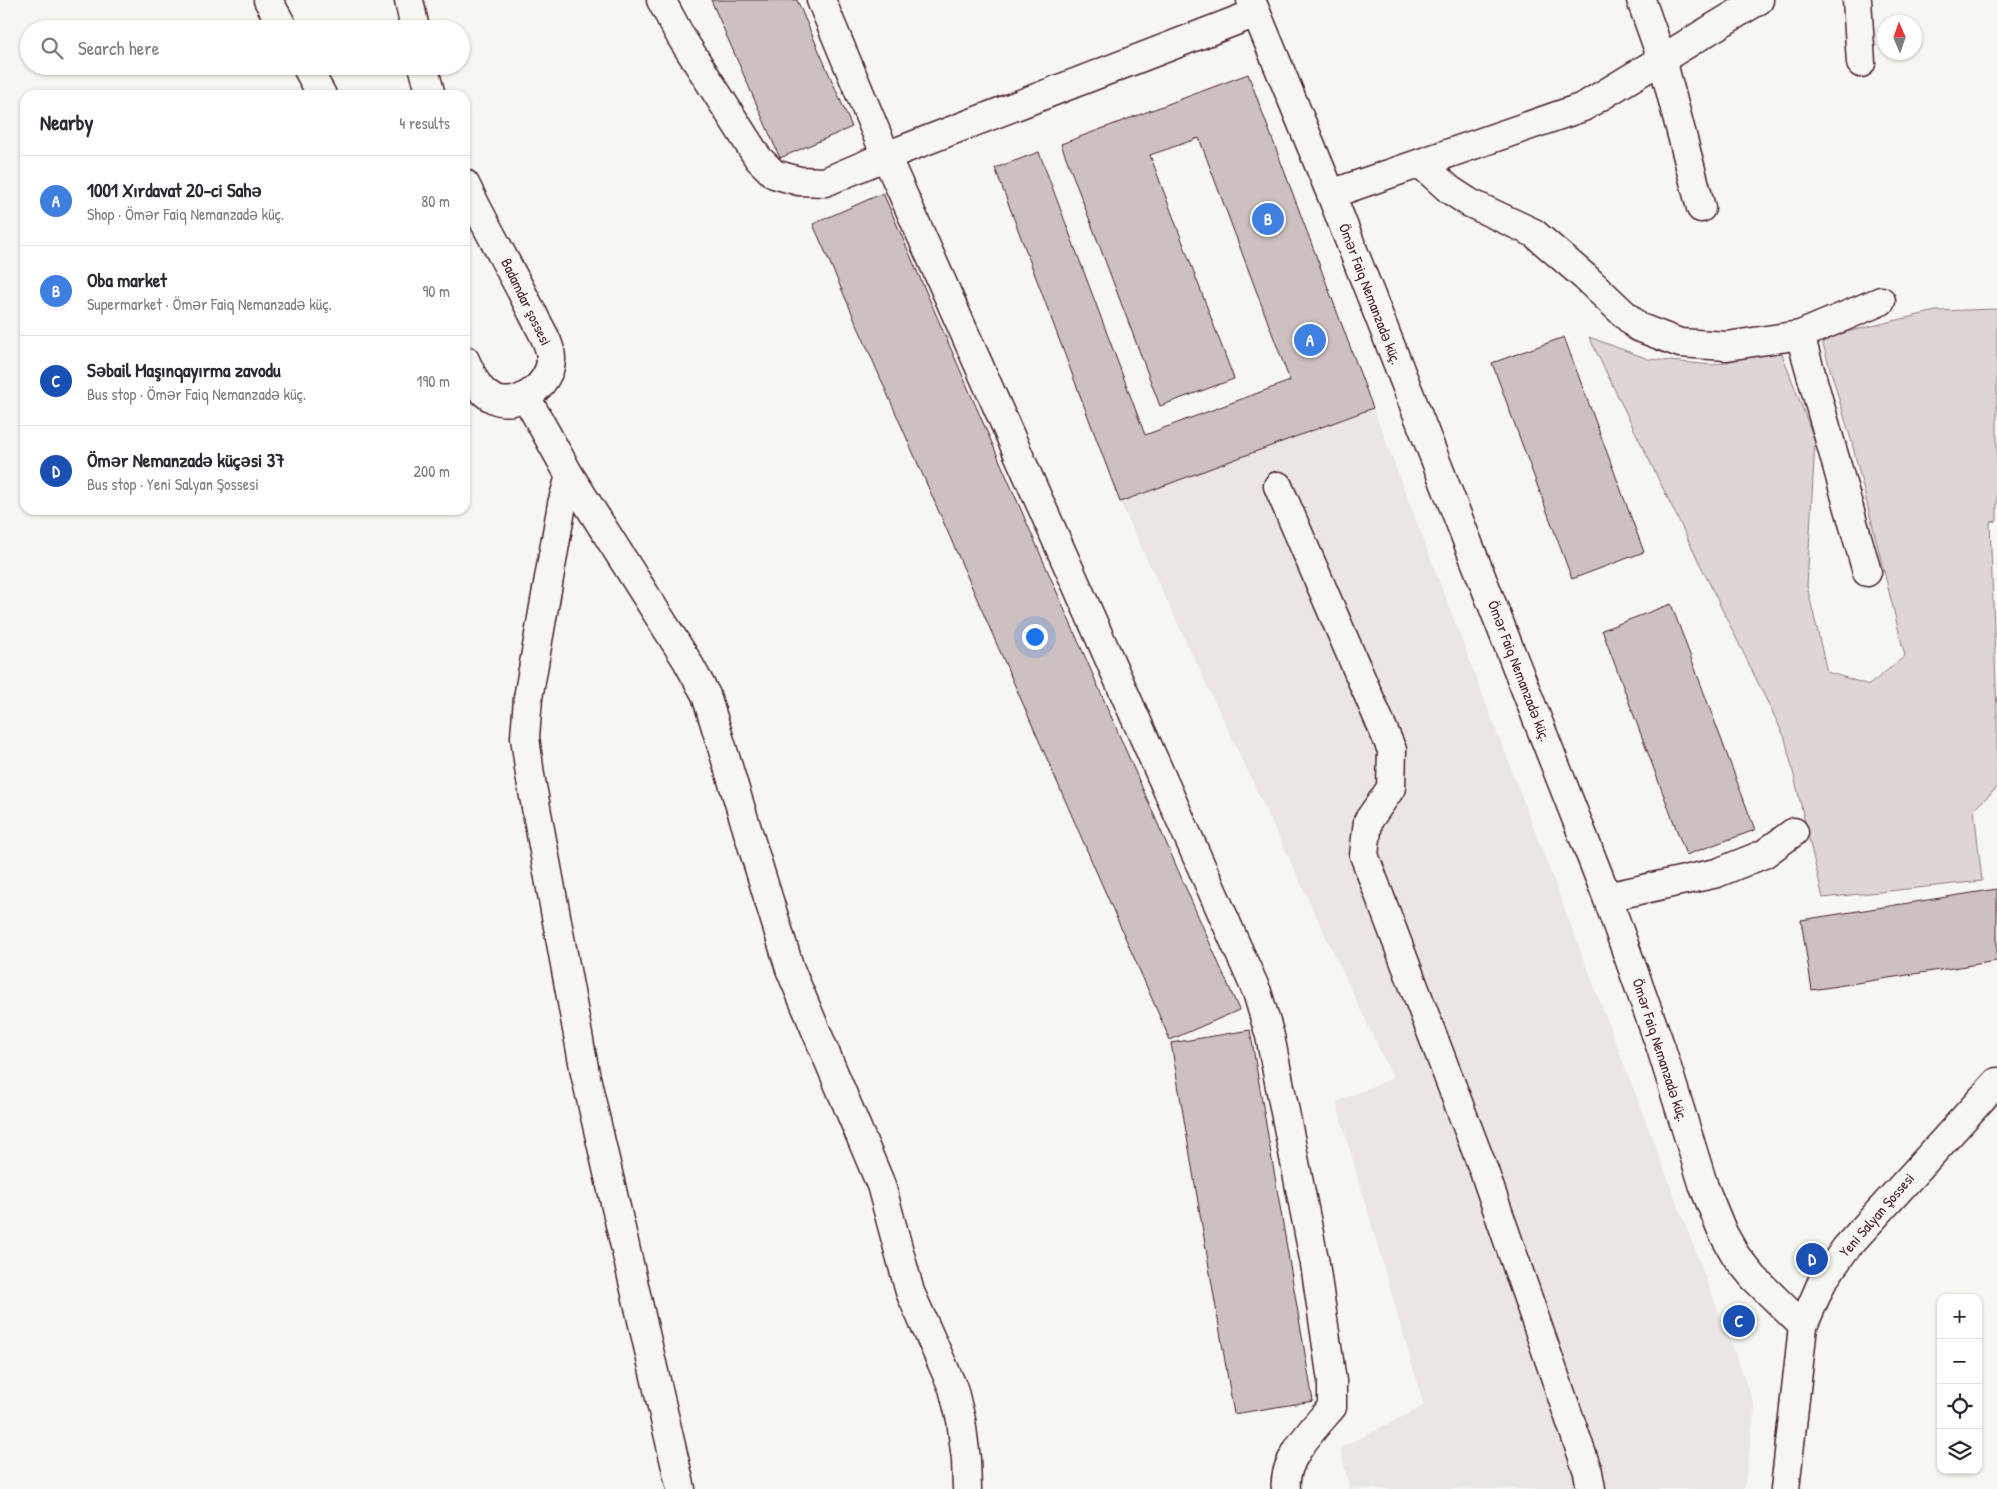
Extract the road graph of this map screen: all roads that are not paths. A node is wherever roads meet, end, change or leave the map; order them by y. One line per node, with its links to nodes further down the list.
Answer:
1 (268, 0): 9 (street)
2 (410, 0): 10 (street)
3 (661, 0): 17 (street)
4 (820, 0): 17 (street)
5 (1641, 0): 11 (street)
6 (1759, 0): 11 (street)
7 (1857, 0): 12 (street)
8 (1253, 6): 17 (street); 20 (street, Ömər Faiq Nemanzadə küç.)
9 (279, 20)
10 (413, 20)
11 (1662, 59): 18 (street); 21 (street)
12 (1861, 63)
13 (311, 75): 15 (street)
14 (425, 75): 16 (street)
15 (319, 90)
16 (430, 90)
17 (886, 156): 35 (street)
18 (1421, 164): 20 (street); 23 (street)
19 (470, 193): 25 (street, Badamdar şossesi)
20 (1331, 194): 30 (street, Ömər Faiq Nemanzadə küç.)
21 (1701, 208)
22 (1881, 301): 23 (street)
23 (1800, 335): 28 (street)
24 (470, 369): 25 (street)
25 (526, 397): 26 (street)
26 (570, 476): 33 (street); 34 (street)
27 (1278, 486): 36 (street)
28 (1867, 572)
29 (1794, 832): 30 (street)
30 (1607, 897): 32 (street, Ömər Faiq Nemanzadə küç.)
31 (1997, 1082): 32 (street, Yeni Salyan Şossesi)
32 (1803, 1326): 37 (street, Yeni Salyan Şossesi)
33 (681, 1489)
34 (967, 1489)
35 (1286, 1489)
36 (1591, 1489)
37 (1785, 1489)

